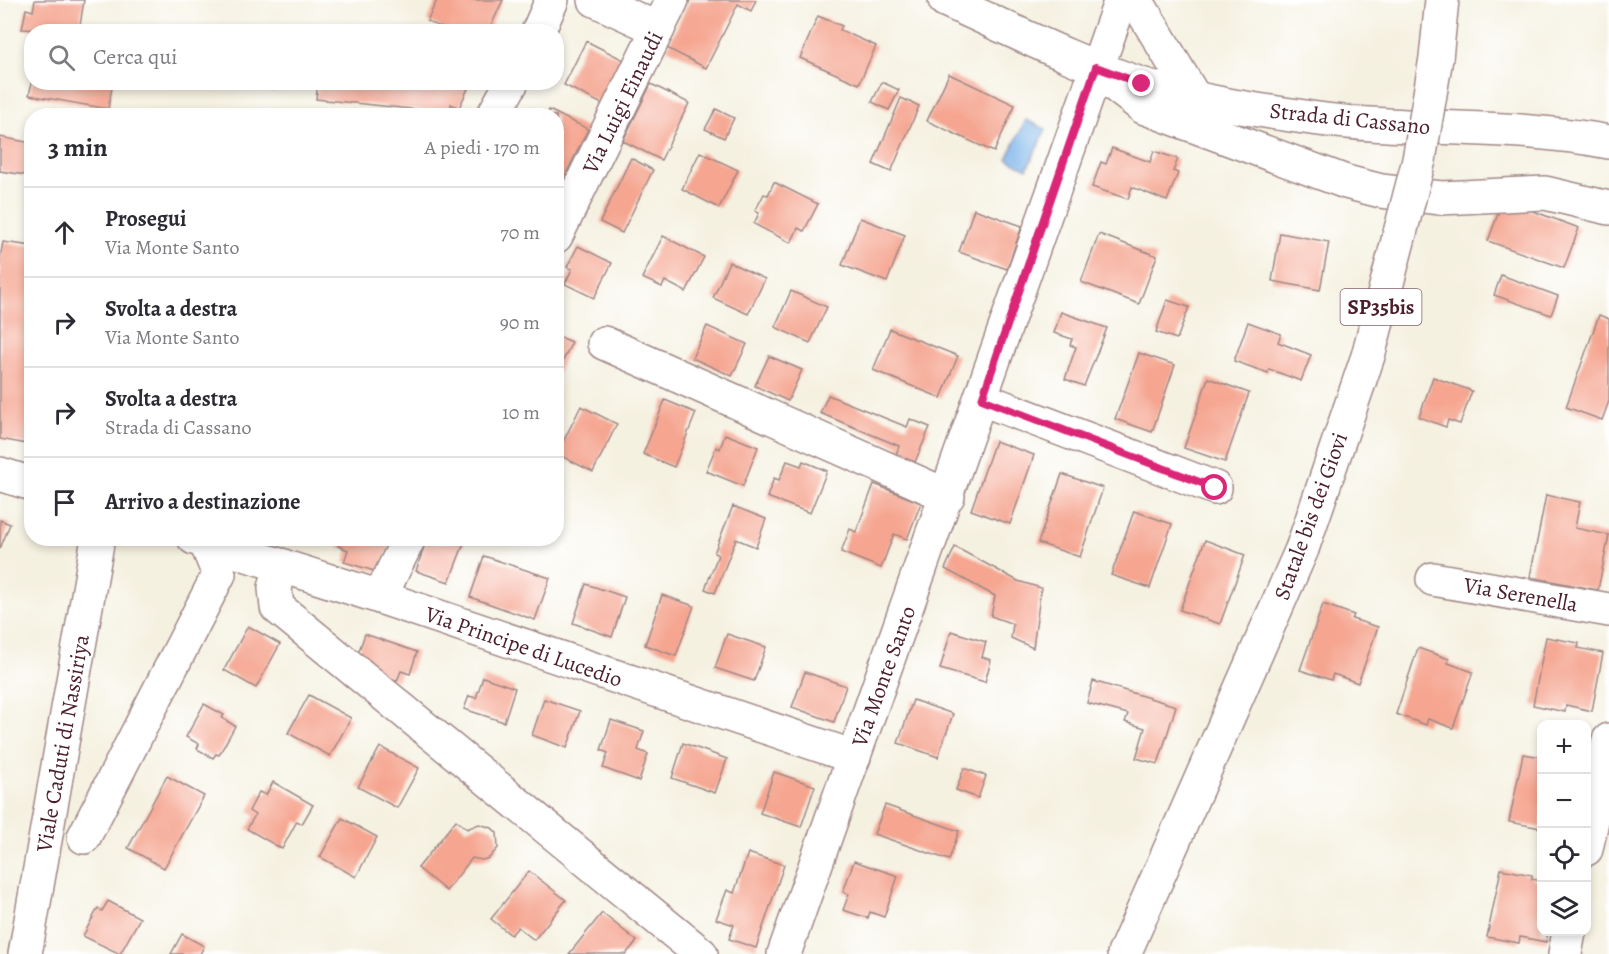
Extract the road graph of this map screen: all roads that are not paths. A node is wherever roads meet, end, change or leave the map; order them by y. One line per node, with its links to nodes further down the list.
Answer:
1 (552, 0): 8 (street)
2 (595, 0): 9 (street)
3 (672, 0): 9 (street, Via Luigi Einaudi)
4 (945, 0): 10 (street, Strada di Cassano)
5 (1121, 0): 10 (street, Via Monte Santo)
6 (1136, 0): 12 (street)
7 (1442, 0): 39 (street, Statale bis dei Giovi / SP35bis, bridge)
8 (542, 24)
9 (658, 29): 16 (street, Via Luigi Einaudi)
10 (1096, 67): 12 (street, Strada di Cassano); 15 (street); 18 (street, Via Monte Santo)
11 (508, 90): 13 (street)
12 (1194, 97): 14 (street, Strada di Cassano)
13 (497, 108)
14 (1609, 142)
15 (1609, 208)
16 (564, 220)
17 (604, 343): 22 (street)
18 (982, 399): 21 (street); 22 (street, Via Monte Santo)
19 (0, 474): 20 (street)
20 (24, 482)
21 (1215, 488)
22 (948, 496): 32 (street, Via Monte Santo)
23 (97, 546): 36 (street, Viale Caduti di Nassiriya)
24 (203, 546): 34 (street)
25 (216, 546): 27 (street, Via Principe di Lucedio)
26 (405, 546): 29 (street)
27 (281, 566): 29 (street, Via Principe di Lucedio); 37 (street)
28 (1433, 579): 30 (street, Via Serenella)
29 (380, 597): 32 (street, Via Principe di Lucedio)
30 (1609, 610)
31 (1609, 740): 33 (street)
32 (854, 757): 38 (street, Via Monte Santo)
33 (1591, 829)
34 (84, 837)
35 (1568, 936): 40 (street)
36 (31, 952)
37 (701, 954)
38 (784, 954)
39 (1124, 954)
40 (1565, 954)

